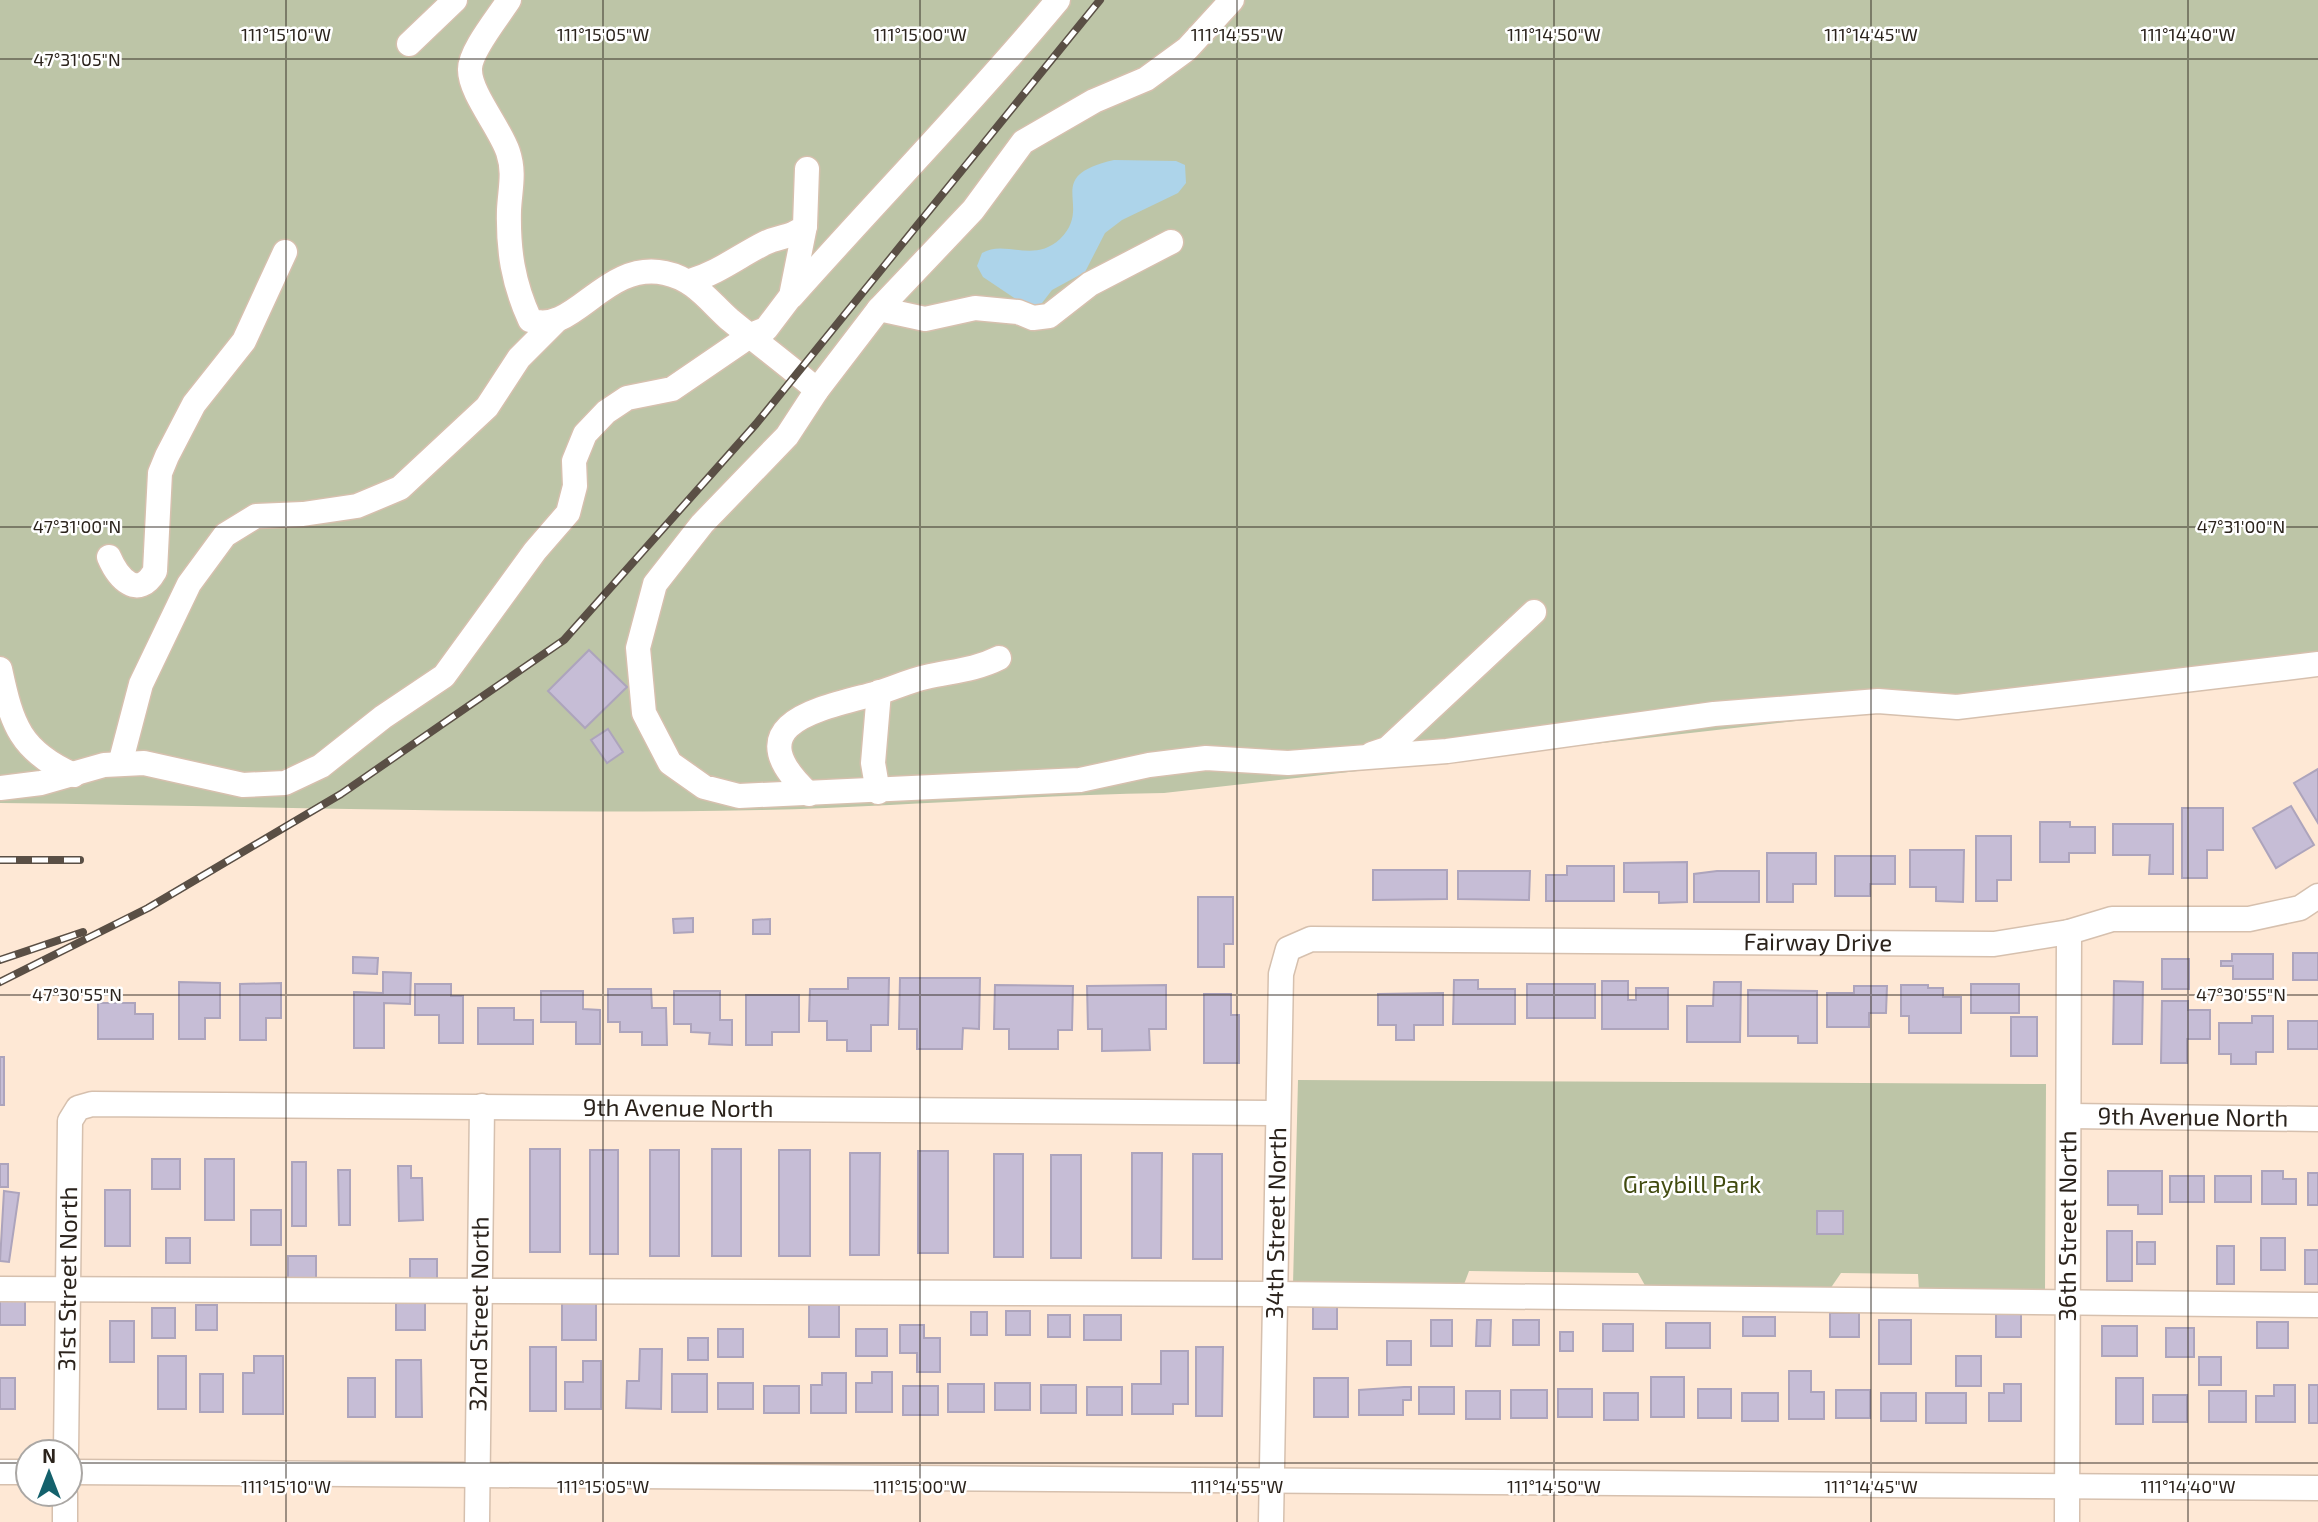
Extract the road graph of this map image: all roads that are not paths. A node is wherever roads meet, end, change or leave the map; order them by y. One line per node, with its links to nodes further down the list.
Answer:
1 (455, 0): 5 (street)
2 (509, 0): 13 (street)
3 (1058, 0): 11 (street)
4 (1232, 0): 12 (street)
5 (409, 44)
6 (807, 170): 7 (street)
7 (805, 226): 10 (street); 11 (street)
8 (1171, 242): 12 (street)
9 (285, 252): 16 (street)
10 (690, 281): 13 (street); 14 (street)
11 (791, 296): 14 (street)
12 (879, 309): 15 (street)
13 (555, 322): 23 (street)
14 (751, 335): 15 (street); 23 (street)
15 (817, 390): 27 (street)
16 (109, 557)
17 (1534, 612): 22 (street)
18 (999, 658): 21 (street)
19 (2318, 664): 22 (street)
20 (0, 669): 24 (street)
21 (879, 692): 26 (street); 27 (street)
22 (1367, 756): 26 (street)
23 (120, 764): 24 (street)
24 (74, 775): 25 (street)
25 (0, 788)
26 (878, 792): 27 (street)
27 (809, 794)
28 (2312, 908): 29 (street, Fairway Drive)
29 (2069, 932): 30 (street, Fairway Drive); 34 (street, 36th Street North)
30 (1311, 939): 33 (street, 34th Street North)
31 (482, 1106): 32 (street, 9th Avenue North); 33 (street, 9th Avenue North); 38 (street, 32nd Street North)
32 (78, 1108): 37 (street, 31st Street North)
33 (1278, 1113): 39 (street, 34th Street North)
34 (2068, 1116): 35 (street, 9th Avenue North); 40 (street, 36th Street North)
35 (2318, 1119)
36 (0, 1289): 37 (street)
37 (68, 1290): 38 (street); 42 (street, 31st Street North)
38 (479, 1291): 39 (street); 44 (street, 32nd Street North)
39 (1276, 1294): 40 (street); 45 (street, 34th Street North)
40 (2066, 1302): 41 (street); 46 (street, 36th Street North)
41 (2318, 1305)
42 (66, 1438)
43 (84, 1472): 44 (street)
44 (477, 1472): 45 (street); 48 (street, 32nd Street North)
45 (1272, 1479): 46 (street); 49 (street, 34th Street North)
46 (2067, 1485): 47 (street); 50 (street, 36th Street North)
47 (2318, 1488)
48 (477, 1522)
49 (1271, 1522)
50 (2067, 1522)

